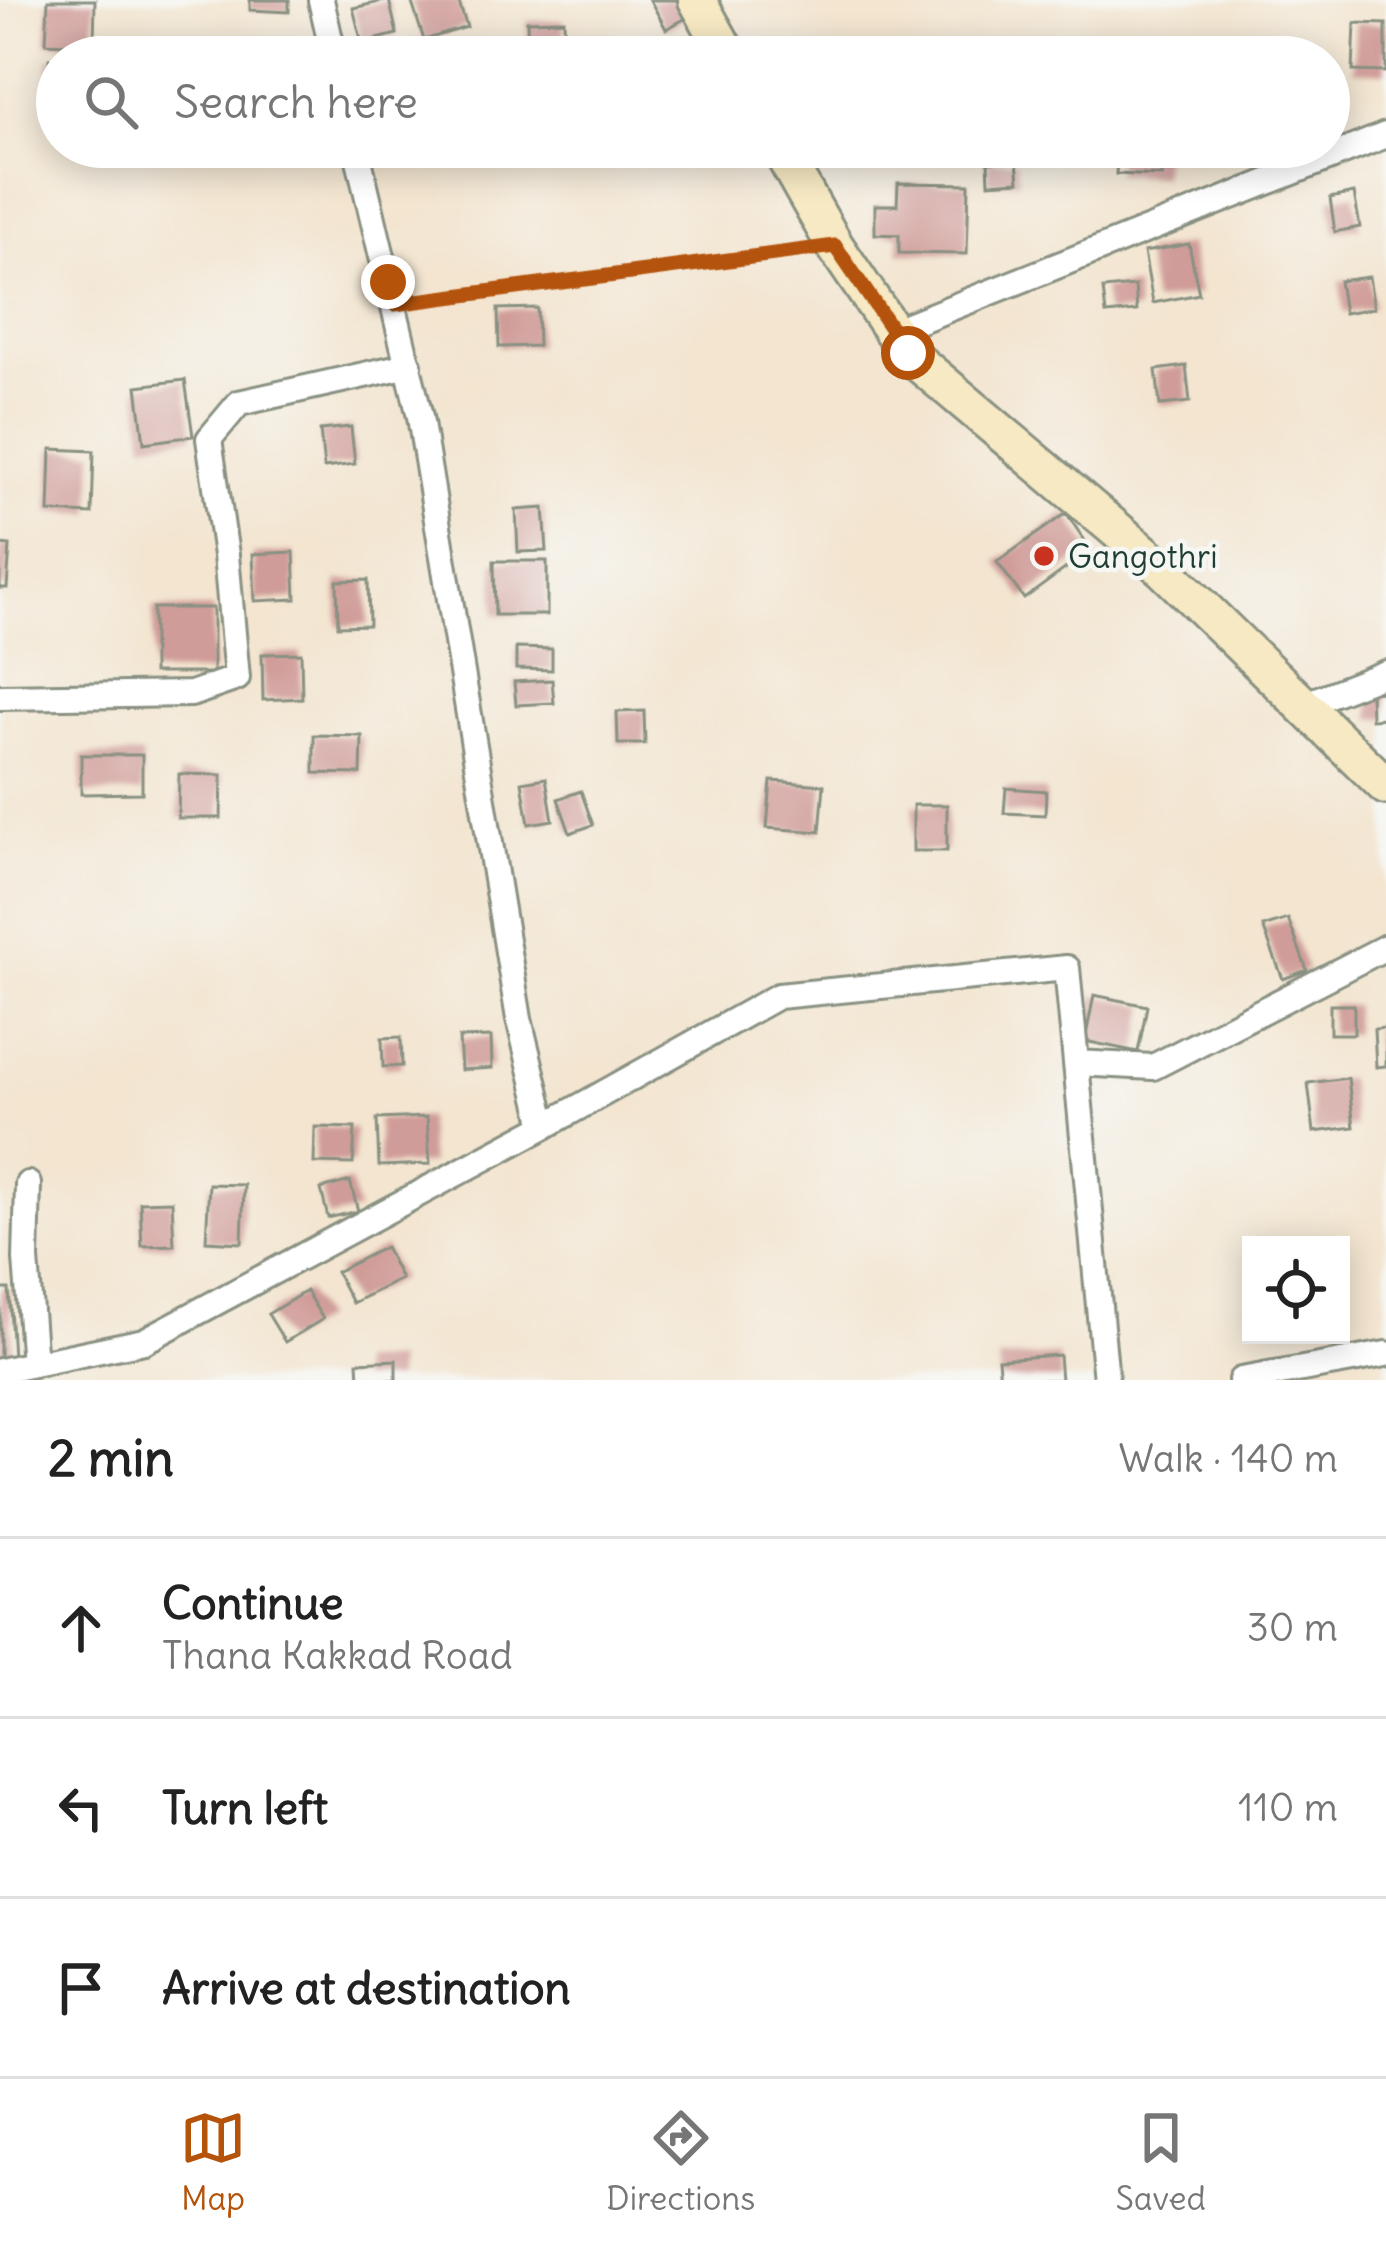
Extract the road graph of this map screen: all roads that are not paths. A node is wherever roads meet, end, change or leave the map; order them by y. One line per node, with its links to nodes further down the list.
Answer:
1 (321, 0): 3 (street)
2 (697, 0): 4 (main road)
3 (329, 36)
4 (717, 36)
5 (1386, 135): 6 (street)
6 (1350, 149)
7 (361, 168): 11 (street)
8 (791, 168): 10 (main road)
9 (1303, 168): 10 (street)
10 (892, 331): 14 (main road)
11 (409, 365): 13 (street); 18 (street)
12 (1386, 673): 14 (street)
13 (0, 697)
14 (1303, 705): 15 (main road)
15 (1386, 786)
16 (1386, 947): 17 (street)
17 (1076, 1063): 18 (street); 23 (street)
18 (545, 1126): 21 (street)
19 (28, 1184): 21 (street)
20 (1386, 1354): 24 (street)
21 (43, 1369): 22 (street)
22 (0, 1372)
23 (1106, 1380)
24 (1241, 1380)

